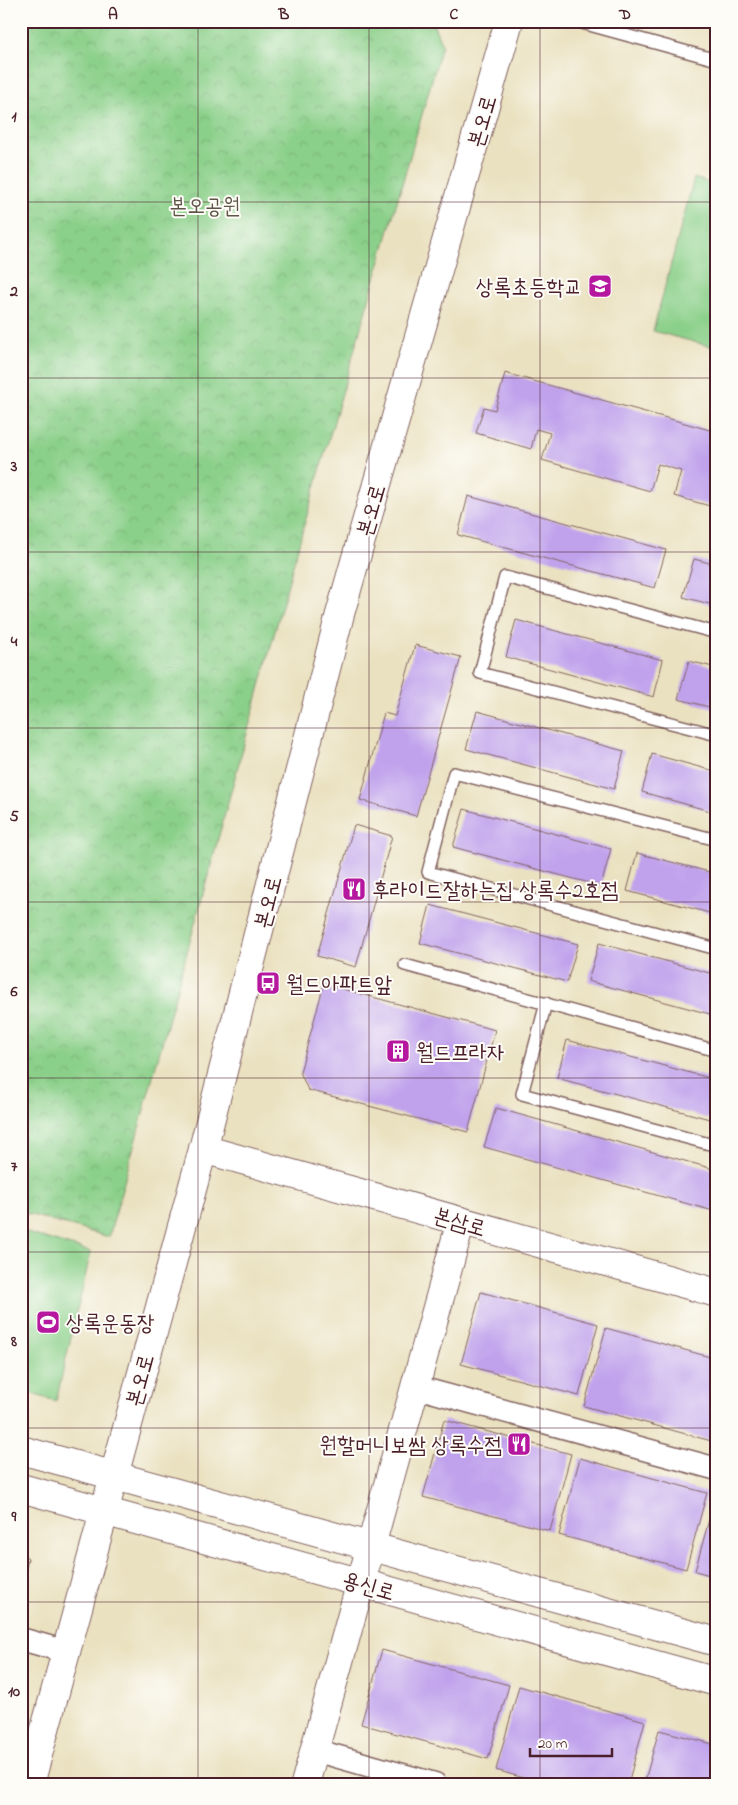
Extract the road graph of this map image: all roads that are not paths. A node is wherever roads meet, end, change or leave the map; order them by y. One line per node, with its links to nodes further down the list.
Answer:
1 (509, 21): 12 (street, 본오로)
2 (582, 21): 3 (lane)
3 (717, 60)
4 (717, 633): 5 (lane)
5 (717, 735)
6 (717, 840): 7 (lane)
7 (717, 949)
8 (405, 965): 9 (lane)
9 (546, 1003): 10 (lane); 11 (lane)
10 (717, 1050)
11 (717, 1146)
12 (203, 1149): 13 (street, 본삼로); 18 (street, 본오로)
13 (461, 1221): 14 (street, 본삼로); 15 (street)
14 (717, 1293)
15 (416, 1387): 17 (street); 21 (street)
16 (21, 1450): 18 (street, 용신로)
17 (717, 1469)
18 (113, 1475): 20 (street, 본오로); 21 (street, 용신로)
19 (21, 1488): 20 (street, 용신로)
20 (104, 1510): 22 (street, 용신로); 25 (street, 본오로)
21 (372, 1545): 22 (street); 24 (street, 용신로)
22 (362, 1584): 26 (street, 용신로); 27 (street)
23 (21, 1640): 25 (street)
24 (717, 1642)
25 (67, 1652): 28 (street, 본오로)
26 (717, 1682)
27 (314, 1750): 29 (street); 30 (street)
28 (30, 1784)
29 (305, 1784)
30 (436, 1784)

